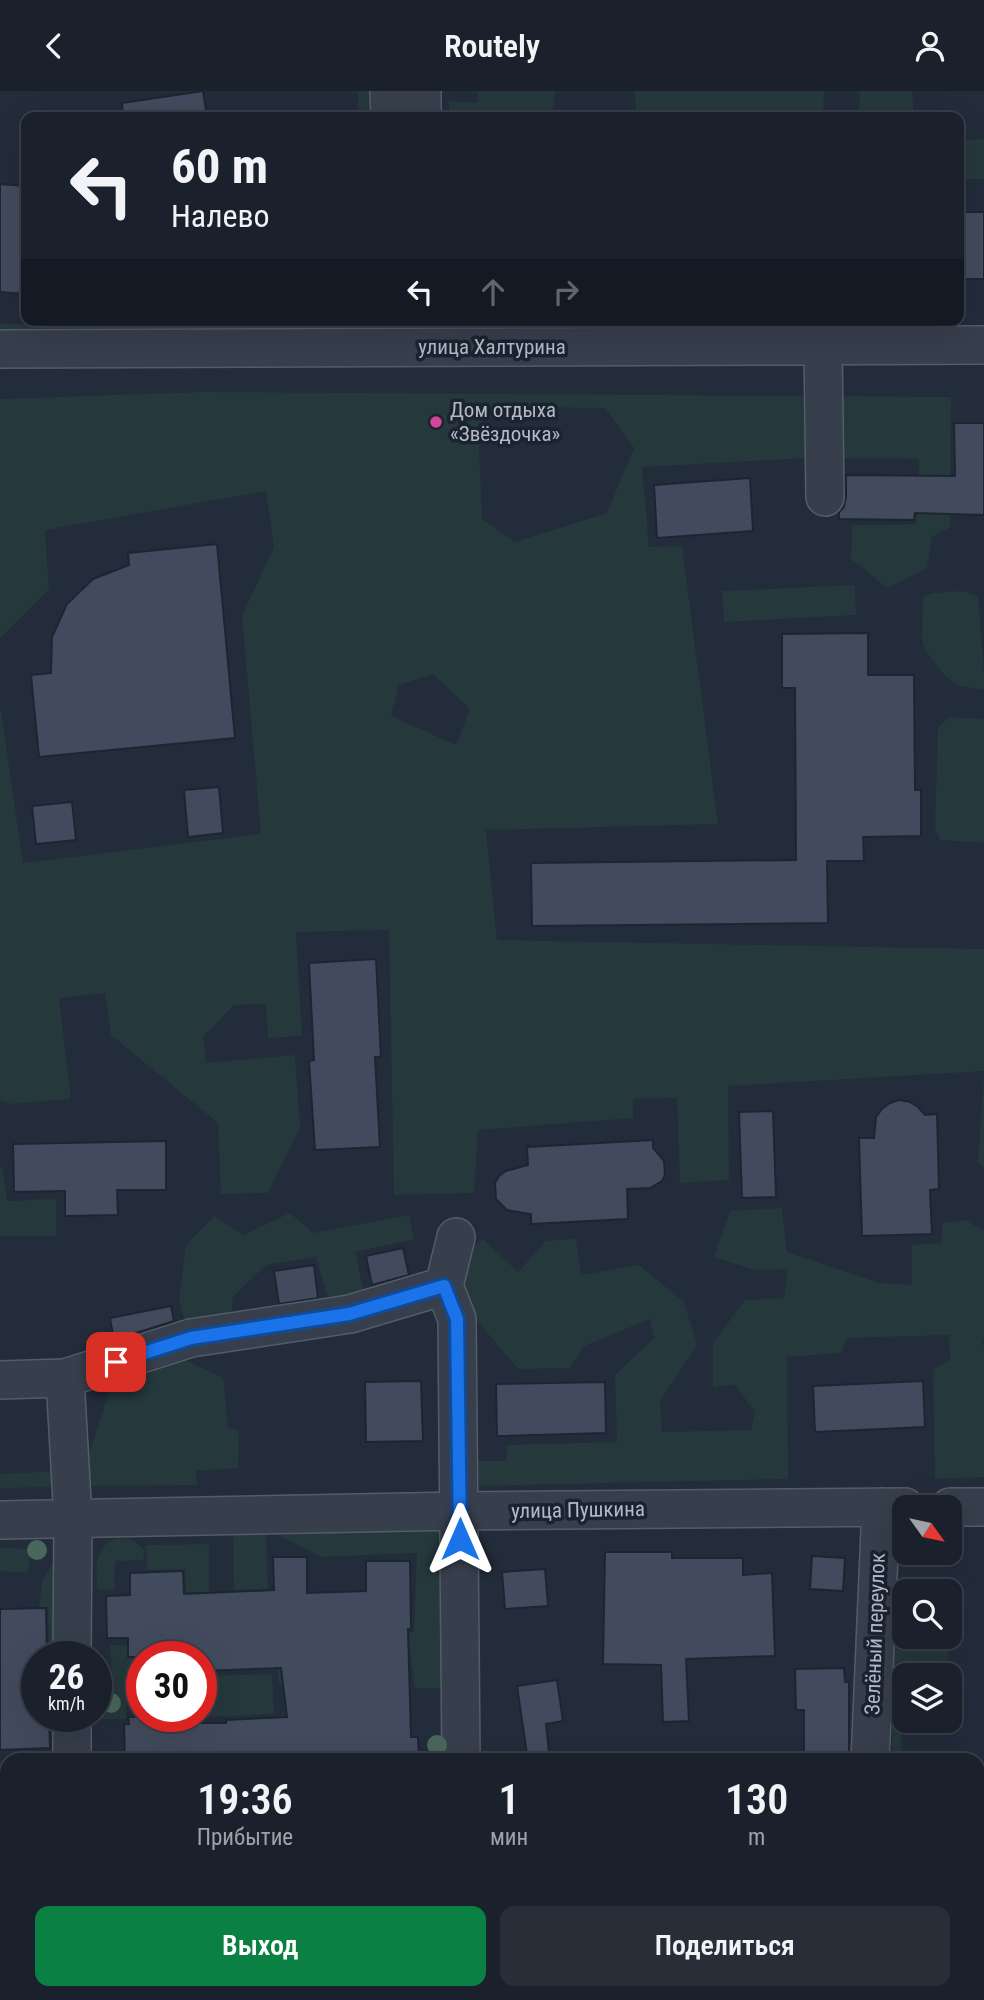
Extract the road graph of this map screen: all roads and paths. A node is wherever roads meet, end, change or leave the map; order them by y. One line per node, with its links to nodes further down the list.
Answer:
1 (389, 91): 3 (street)
2 (422, 91): 4 (street)
3 (390, 112)
4 (422, 112)
5 (409, 329): 6 (street, улица Халтурина); 8 (street, улица Халтурина)
6 (823, 345): 7 (street, улица Халтурина); 9 (street)
7 (984, 345)
8 (0, 349)
9 (825, 497)
10 (456, 1237): 11 (street)
11 (444, 1286): 12 (street); 17 (street)
12 (65, 1378): 13 (street); 19 (street)
13 (0, 1380)
14 (892, 1507): 17 (street, улица Пушкина)
15 (962, 1507): 16 (street)
16 (984, 1507)
17 (460, 1511): 19 (street, улица Пушкина); 24 (street)
18 (892, 1518): 25 (street, Зелёный переулок)
19 (73, 1519): 20 (street, улица Пушкина); 21 (street)
20 (0, 1520)
21 (72, 1641)
22 (72, 1732): 23 (street)
23 (72, 1753)
24 (461, 1753)
25 (871, 1753)

